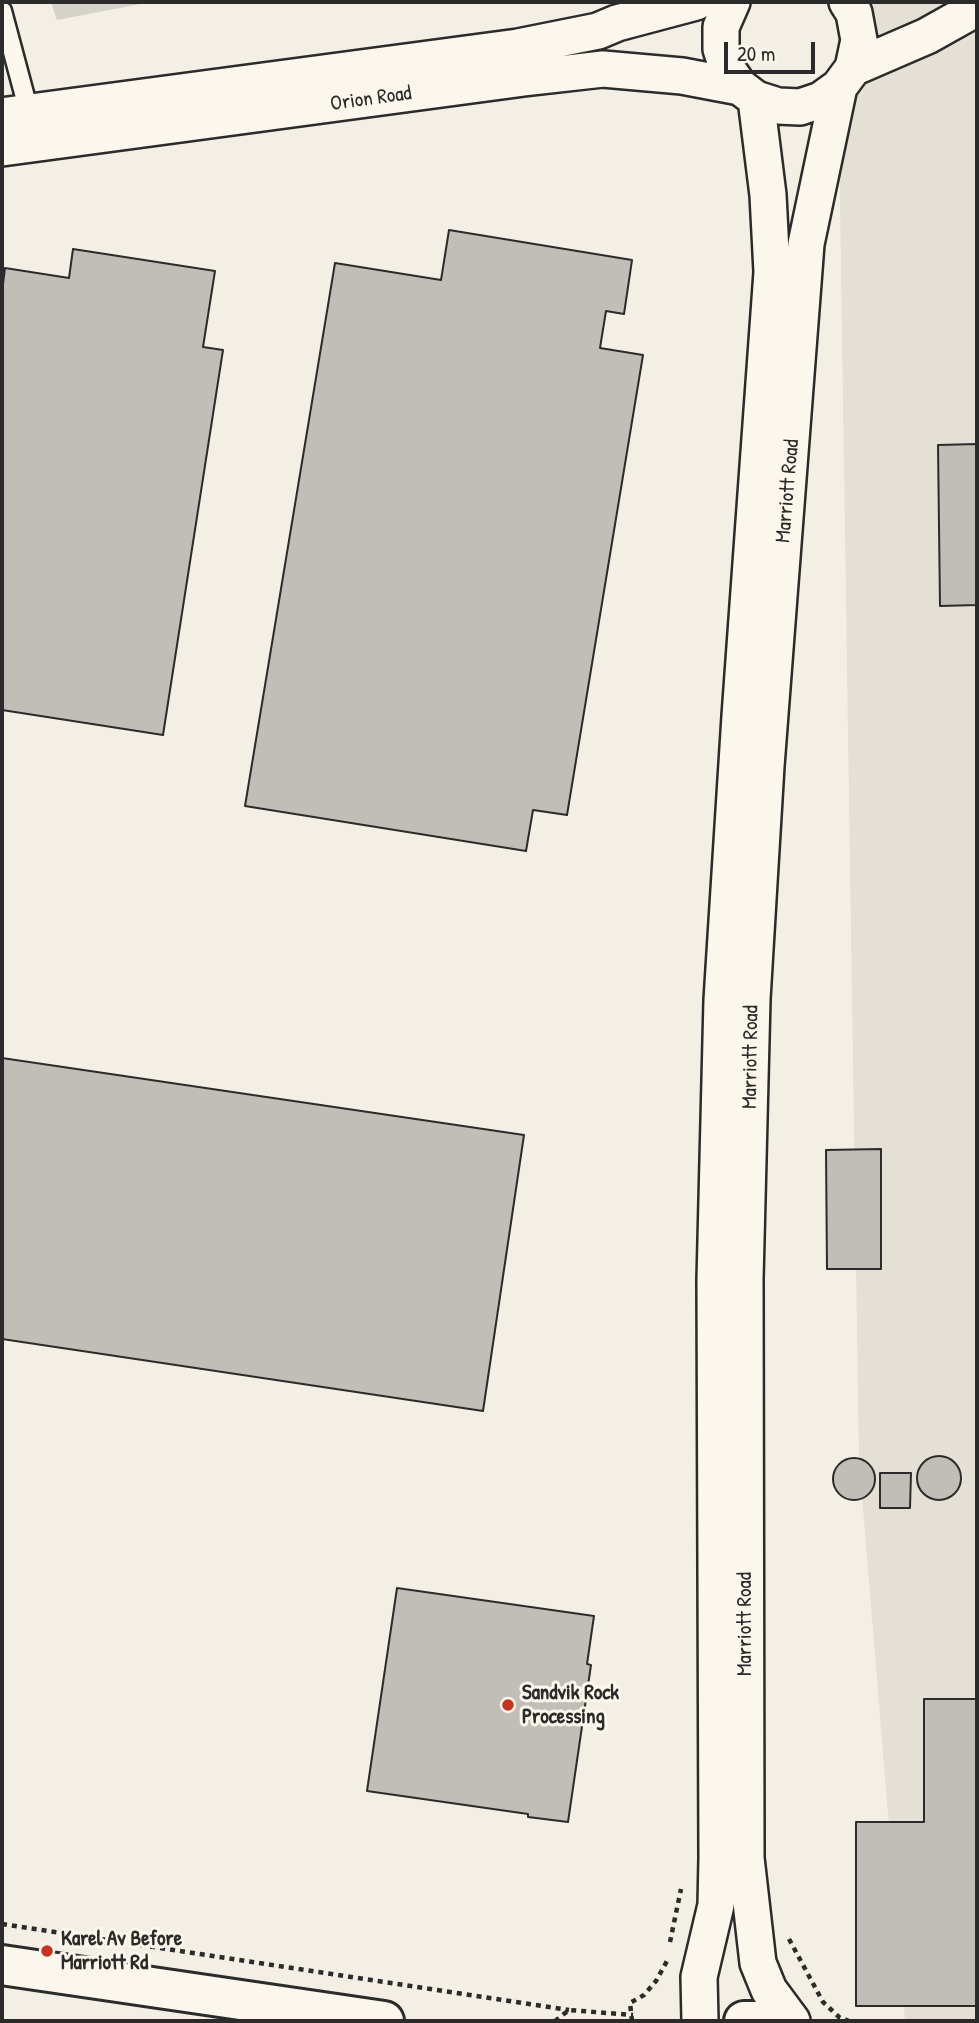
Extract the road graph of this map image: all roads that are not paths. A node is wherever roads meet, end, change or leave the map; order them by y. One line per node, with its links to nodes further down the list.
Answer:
1 (696, 2): 8 (street, Orion Road)
2 (732, 2): 7 (street, Marriott Road)
3 (847, 2): 6 (street, Marriott Road)
4 (977, 8): 6 (street)
5 (2, 11): 8 (lane)
6 (846, 77): 7 (street); 15 (street, Marriott Road)
7 (748, 93): 9 (street, Orion Road); 12 (street, Marriott Road)
8 (16, 114)
9 (2, 148)
10 (2, 1965): 11 (main road)
11 (383, 2021)
12 (700, 2021)
13 (744, 2021): 14 (main road)
14 (762, 2021)
15 (792, 2021)

